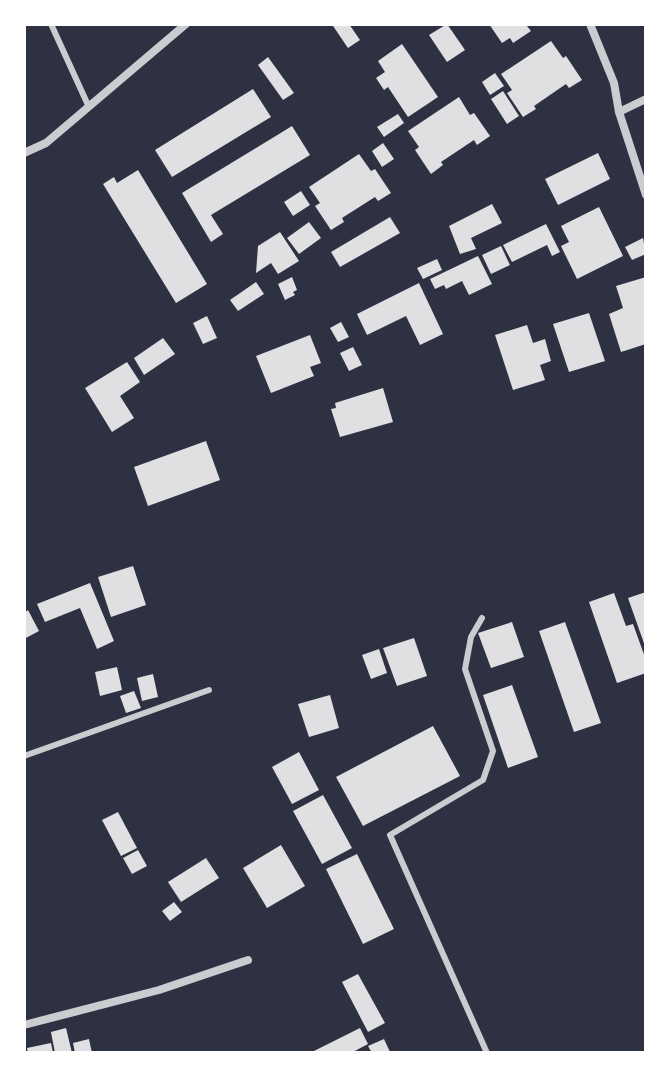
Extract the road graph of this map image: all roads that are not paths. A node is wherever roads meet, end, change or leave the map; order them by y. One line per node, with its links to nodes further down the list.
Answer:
1 (51, 24): 5 (lane)
2 (186, 24): 5 (street)
3 (590, 24): 6 (street)
4 (646, 99): 6 (street)
5 (88, 105): 7 (street)
6 (619, 112): 8 (street)
7 (24, 153)
8 (646, 195)
9 (482, 618): 14 (lane)
10 (209, 690): 11 (lane)
11 (24, 756)
12 (248, 960): 13 (street)
13 (24, 1025)
14 (487, 1053)

